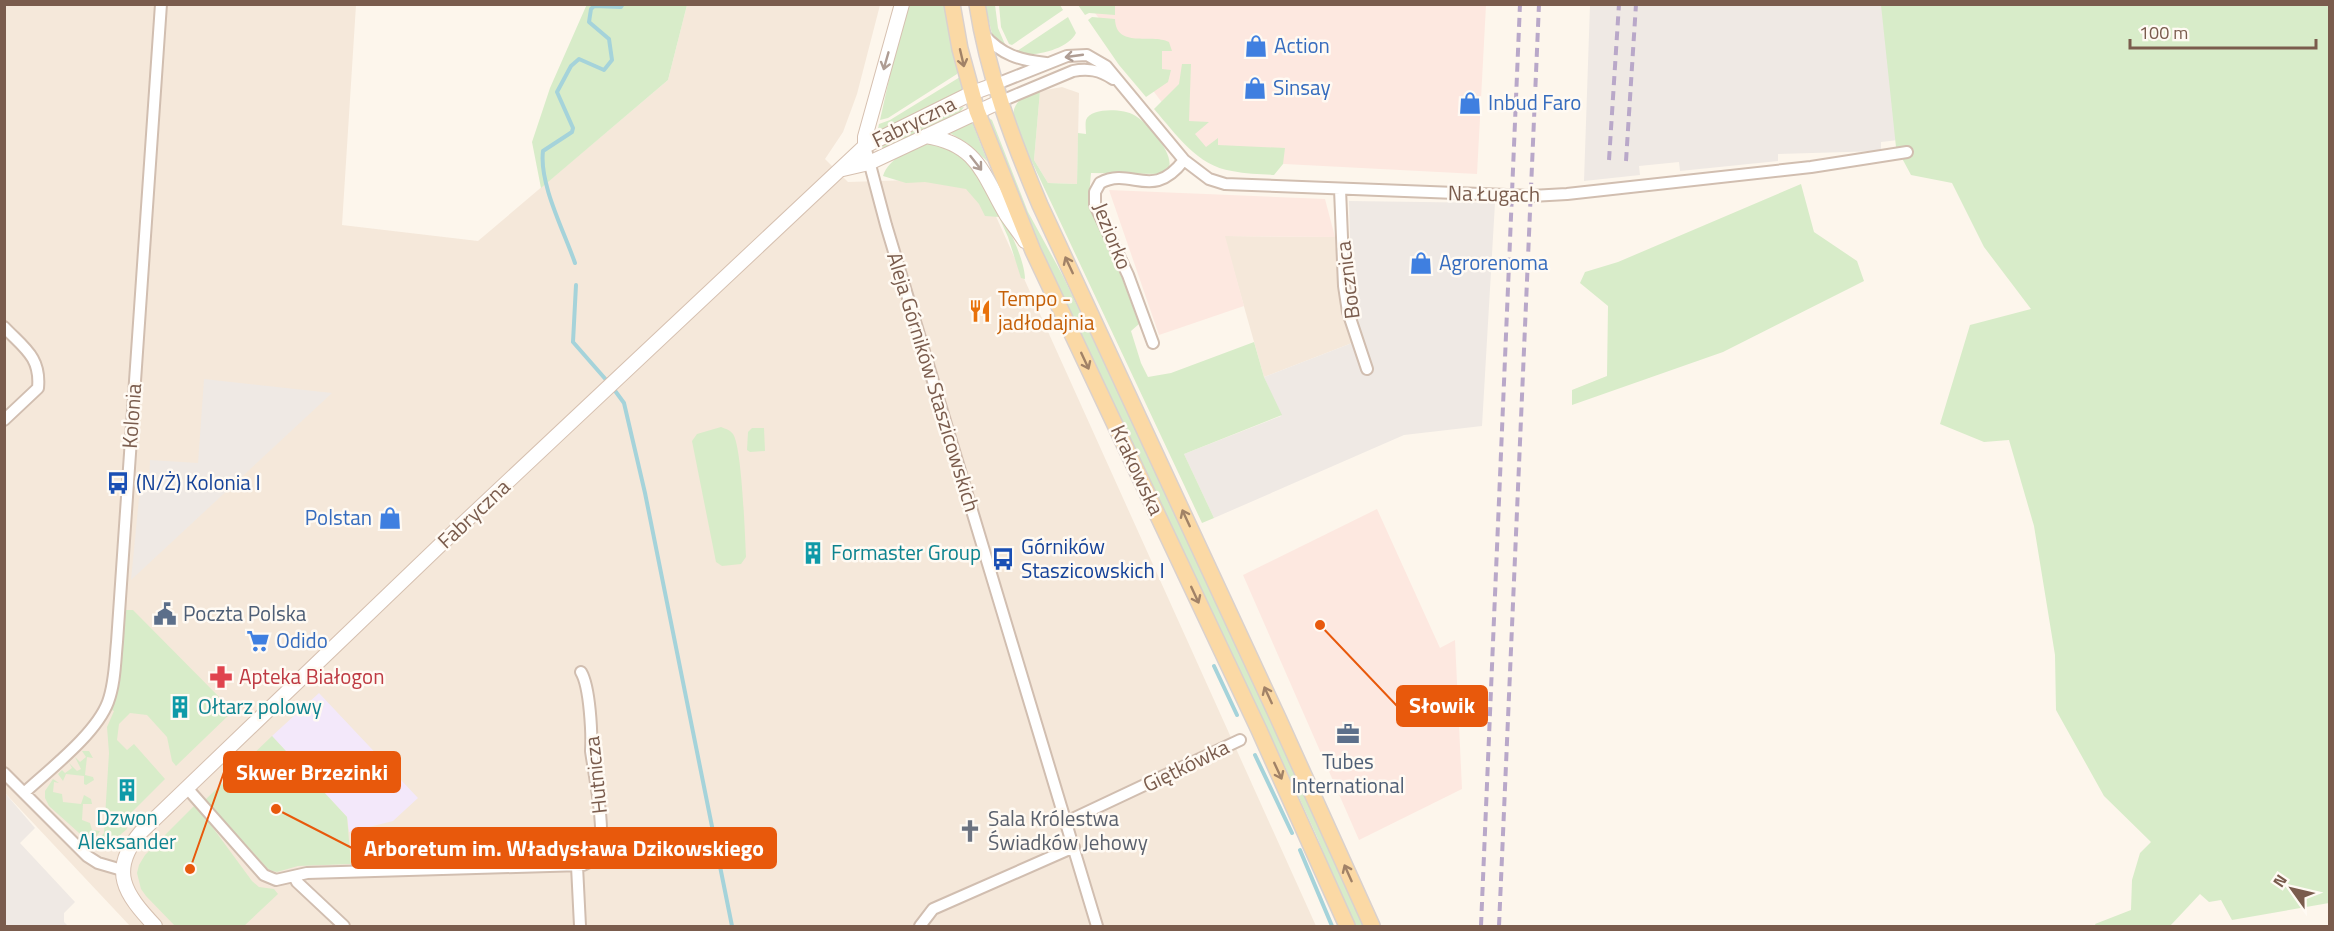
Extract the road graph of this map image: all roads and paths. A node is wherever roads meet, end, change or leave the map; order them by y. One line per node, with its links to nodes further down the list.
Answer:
1 (161, 4): 28 (street, Kolonia)
2 (902, 4): 13 (main road, one-way to 13)
3 (952, 4): 9 (main road, Krakowska, one-way to 9)
4 (977, 4): 5 (main road, Krakowska)
5 (981, 32): 6 (street, Na Ługach); 7 (main road, Krakowska)
6 (1049, 63): 7 (street, Na Ługach); 8 (street, Na Ługach, one-way to 6)
7 (994, 85): 9 (main road, Fabryczna); 10 (main road, Krakowska)
8 (1120, 85): 10 (street, Na Ługach); 15 (street, Na Ługach)
9 (972, 93): 11 (main road, Krakowska); 13 (main road, Fabryczna)
10 (999, 102): 11 (main road, Fabryczna); 40 (main road, Krakowska, one-way to 10)
11 (977, 111): 12 (main road, Fabryczna); 19 (main road, Krakowska)
12 (926, 136): 16 (main road, Fabryczna); 19 (main road, one-way to 19)
13 (865, 146): 16 (street, Aleja Górników Staszicowskich); 17 (main road, Fabryczna)
14 (1908, 152): 18 (street, Na Ługach)
15 (1184, 160): 18 (street, Na Ługach); 21 (street, Jeziorko)
16 (870, 163): 17 (main road, Fabryczna); 29 (street, Aleja Górników Staszicowskich)
17 (841, 170): 27 (main road, Fabryczna)
18 (1340, 189): 22 (street, Bocznica)
19 (1033, 251): 39 (main road, Krakowska, one-way to 39)
20 (4, 327): 23 (street)
21 (1153, 343)
22 (1367, 369)
23 (4, 420)
24 (581, 672): 31 (street, Hutnicza)
25 (1240, 740): 29 (street, Giętkówka)
26 (4, 773): 28 (street)
27 (187, 788): 32 (main road, Fabryczna); 33 (street)
28 (24, 793): 32 (street)
29 (1066, 822): 30 (street, Aleja Górników Staszicowskich)
30 (1074, 847): 37 (street); 38 (street, Aleja Górników Staszicowskich)
31 (577, 866): 33 (street); 36 (street)
32 (122, 870): 34 (main road)
33 (294, 876): 35 (street)
34 (155, 927)
35 (344, 927)
36 (580, 927)
37 (920, 927)
38 (1097, 927)
39 (1347, 927)
40 (1372, 927)

